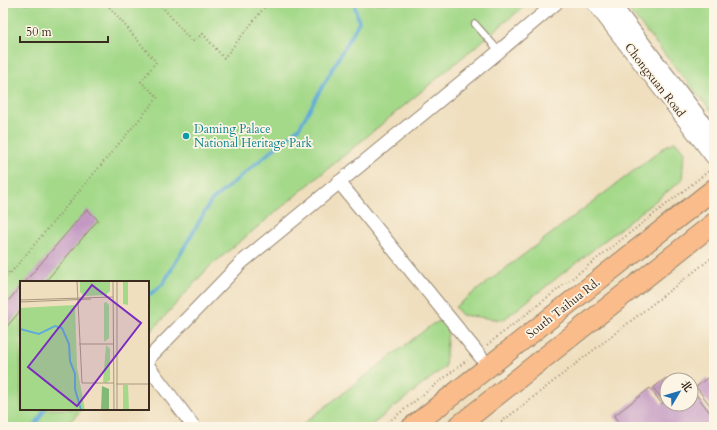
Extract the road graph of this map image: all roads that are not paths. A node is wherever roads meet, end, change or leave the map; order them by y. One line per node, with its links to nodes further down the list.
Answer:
1 (556, 3): 5 (street)
2 (595, 3): 7 (street, Chongxuan Road)
3 (610, 3): 6 (street, Chongxuan Road)
4 (475, 24): 5 (lane)
5 (499, 51): 8 (street)
6 (714, 138)
7 (714, 157)
8 (339, 182): 11 (street); 12 (street)
9 (714, 189): 12 (main road, South Taihua Rd.)
10 (714, 223): 16 (main road)
11 (149, 358)
12 (483, 360): 15 (main road, South Taihua Rd.)
13 (149, 367): 14 (street)
14 (194, 427)
15 (412, 427)
16 (457, 427)

